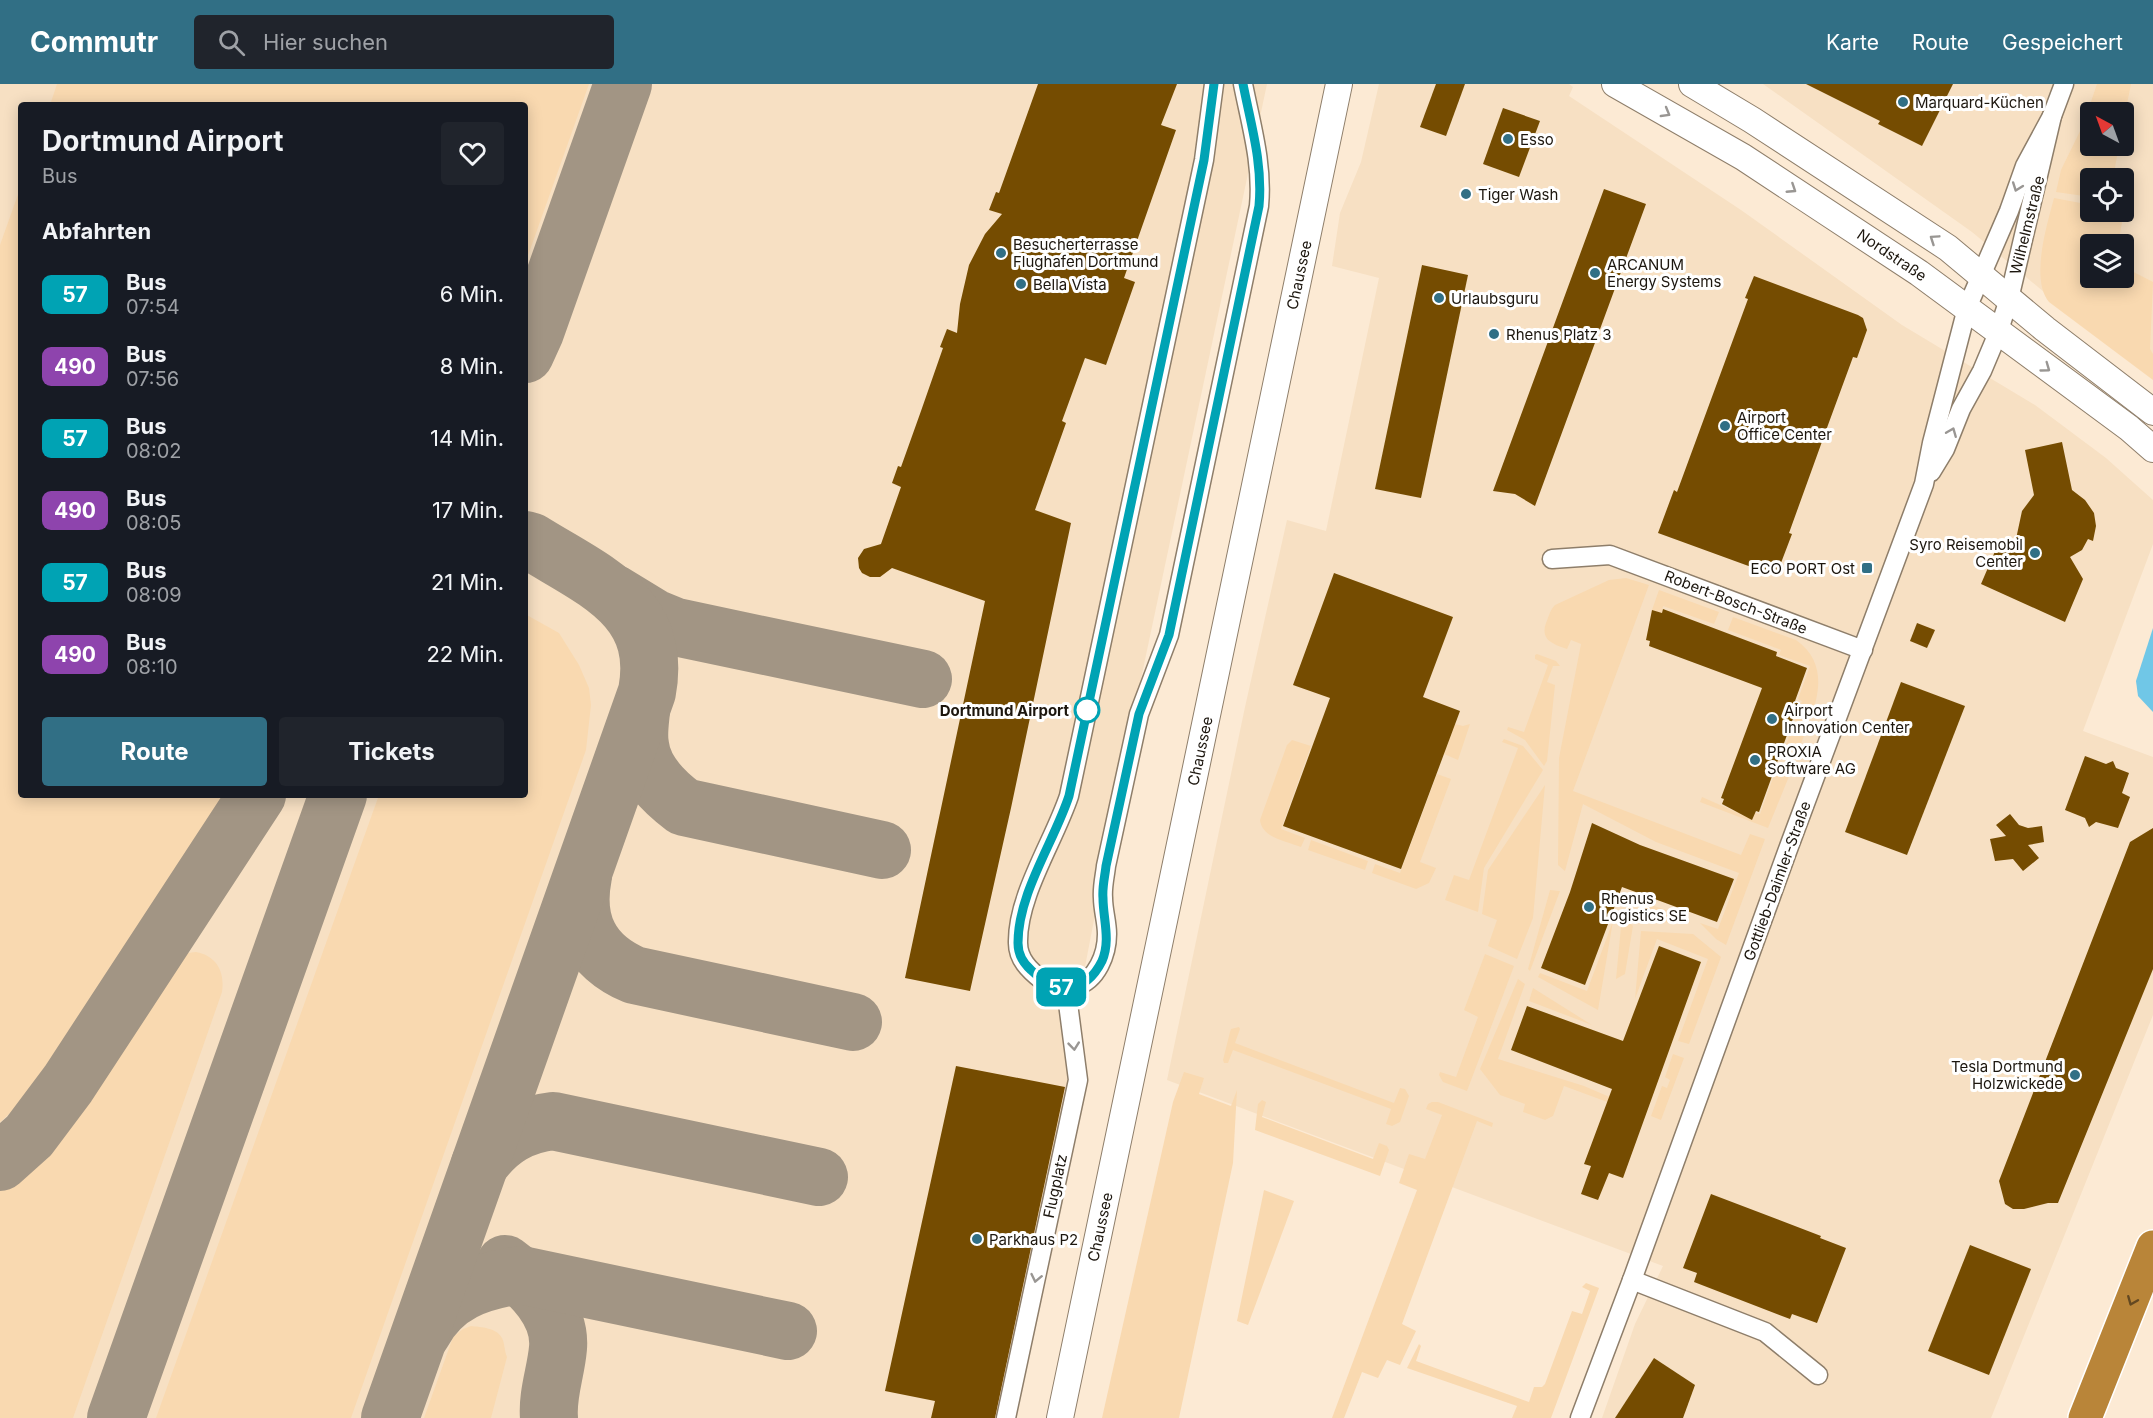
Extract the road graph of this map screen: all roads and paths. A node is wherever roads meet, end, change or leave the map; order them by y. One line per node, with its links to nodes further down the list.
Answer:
1 (1214, 84): 17 (street)
2 (1243, 84): 17 (street)
3 (1339, 84): 22 (main road, Chaussee)
4 (1615, 84): 10 (main road, Nordstraße, one-way to 10)
5 (1692, 84): 8 (main road, one-way to 5)
6 (2064, 84): 7 (street, Wilhelmstraße)
7 (2052, 116): 8 (street, Wilhelmstraße, one-way to 8); 9 (street, Wilhelmstraße)
8 (1980, 275): 9 (main road); 10 (street, Wilhelmstraße)
9 (2009, 299): 11 (street, Wilhelmstraße); 12 (main road)
10 (1967, 308): 11 (main road, Nordstraße); 14 (street, Gottlieb-Daimler-Straße)
11 (1998, 333): 13 (main road, Nordstraße, one-way to 13); 14 (street, Gottlieb-Daimler-Straße, one-way to 11)
12 (2153, 412)
13 (2153, 449)
14 (1924, 484): 16 (street, Gottlieb-Daimler-Straße)
15 (1552, 559): 16 (street, Robert-Bosch-Straße)
16 (1863, 650): 19 (street, Gottlieb-Daimler-Straße)
17 (1066, 988): 21 (street, Flugplatz, one-way to 21)
18 (2153, 1247): 24 (highway, one-way to 24)
19 (1632, 1280): 20 (street); 23 (street, Gottlieb-Daimler-Straße)
20 (1818, 1376)
21 (1006, 1418)
22 (1060, 1418)
23 (1580, 1418)
24 (2085, 1418)

